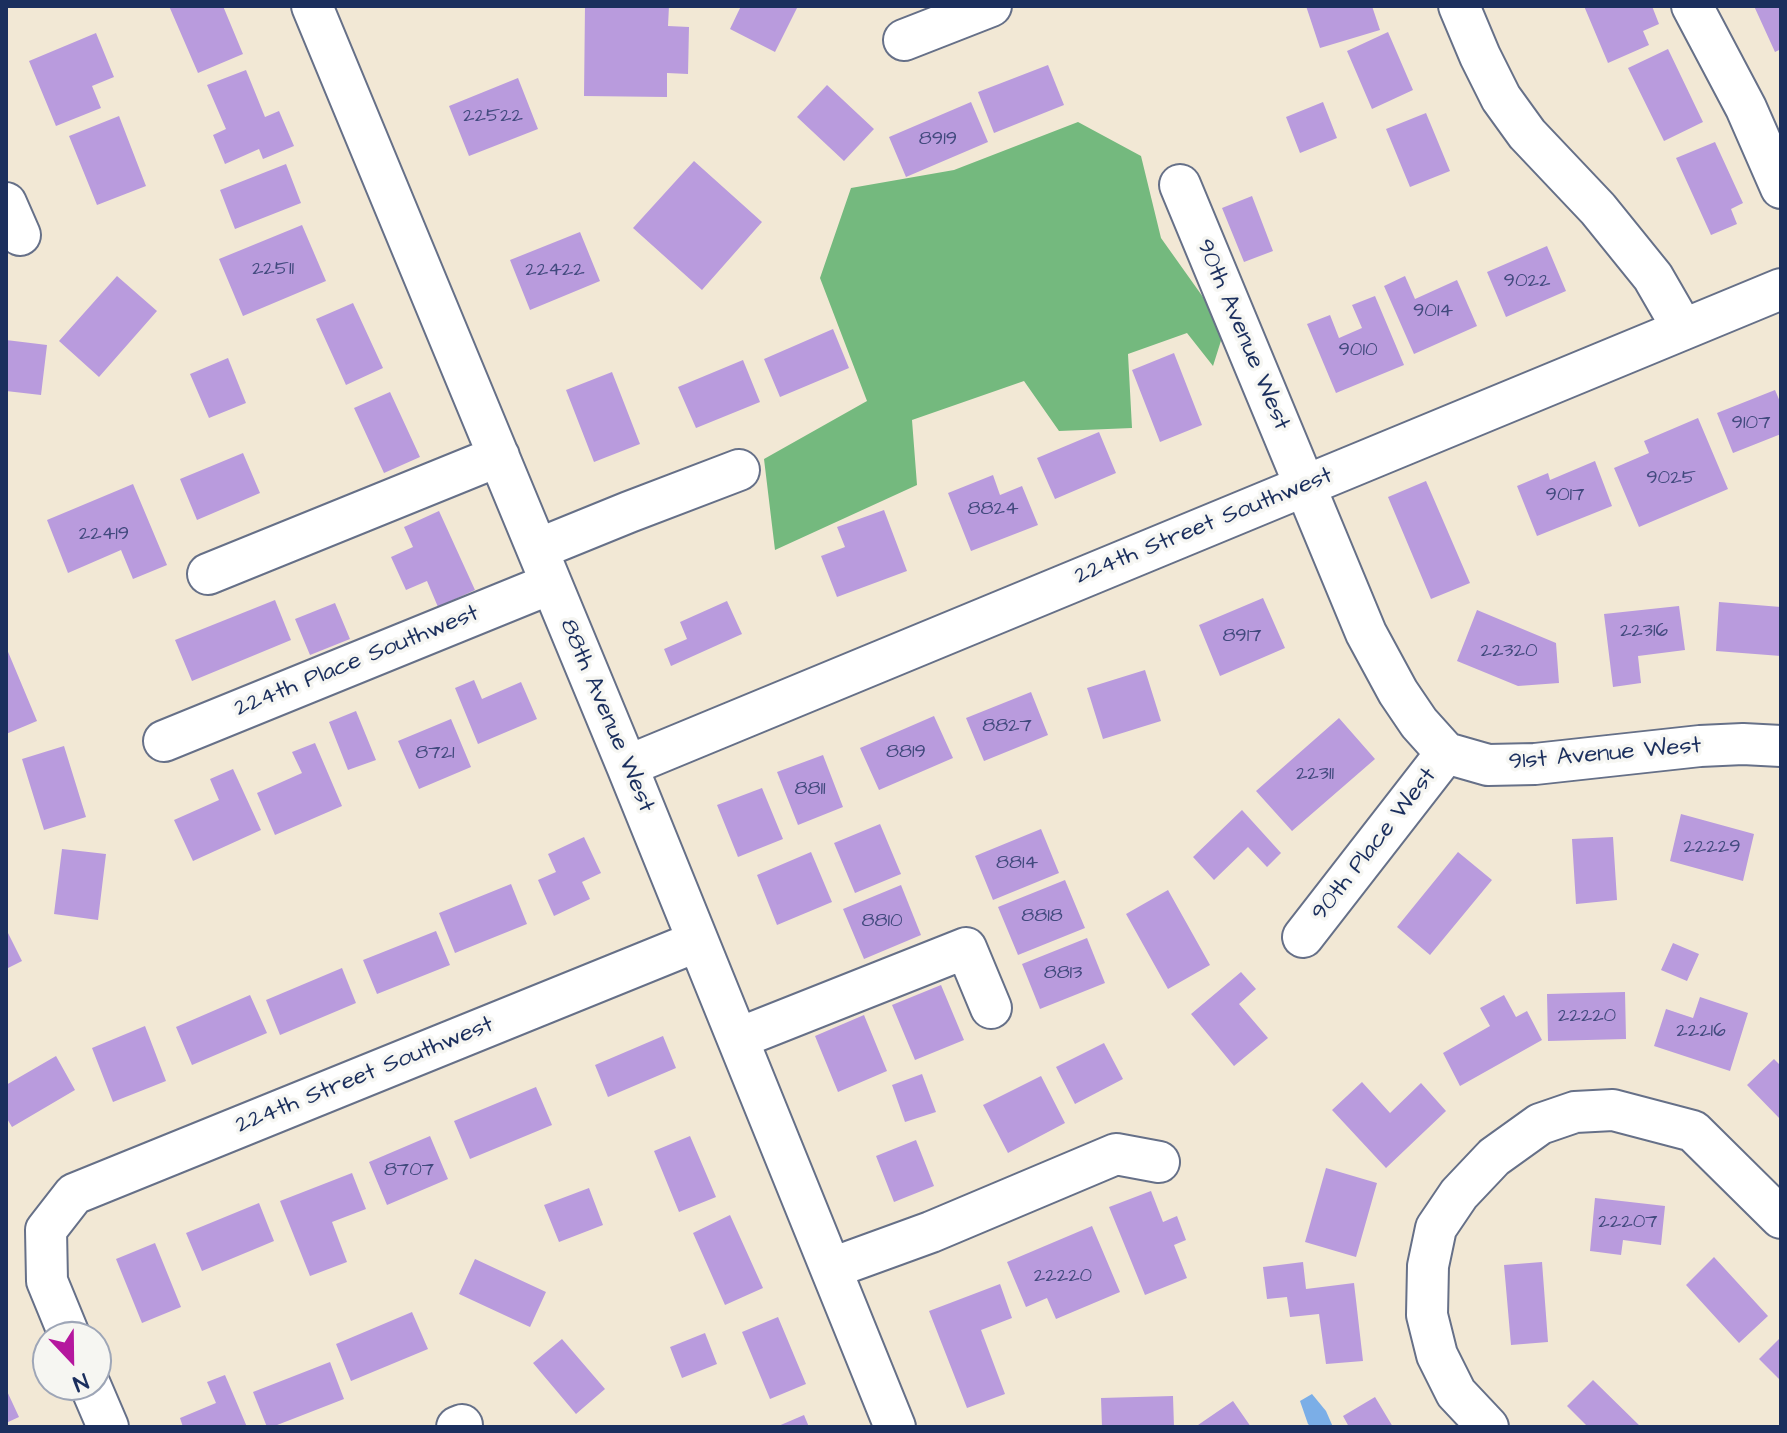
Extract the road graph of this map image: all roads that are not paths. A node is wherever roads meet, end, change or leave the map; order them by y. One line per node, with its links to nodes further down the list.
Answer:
1 (312, 6): 10 (street, 88th Avenue West)
2 (991, 6): 5 (street)
3 (1459, 6): 9 (street)
4 (1692, 6): 7 (street)
5 (904, 40)
6 (1180, 185): 12 (street, 90th Avenue West)
7 (1781, 188)
8 (1781, 289): 9 (street, 224th Street Southwest)
9 (1683, 329): 12 (street, 224th Street Southwest)
10 (499, 456): 13 (street, 88th Avenue West); 14 (street)
11 (739, 470): 13 (street, 224th Place Southwest)
12 (1305, 486): 17 (street); 18 (street, 224th Street Southwest)
13 (544, 566): 15 (street, 224th Place Southwest); 18 (street, 88th Avenue West)
14 (208, 574)
15 (164, 741)
16 (1781, 746): 17 (street, 91st Avenue West)
17 (1446, 753): 19 (street, 90th Place West)
18 (627, 766): 20 (street, 88th Avenue West)
19 (1303, 937)
20 (698, 941): 22 (street, 88th Avenue West); 26 (street, 224th Street Southwest)
21 (991, 1008): 22 (street)
22 (739, 1038): 25 (street, 88th Avenue West)
23 (1159, 1162): 25 (street)
24 (1781, 1218): 30 (street)
25 (832, 1268): 29 (street, 88th Avenue West)
26 (63, 1321)
27 (97, 1401): 28 (street)
28 (108, 1427)
29 (895, 1427)
30 (1488, 1427)

